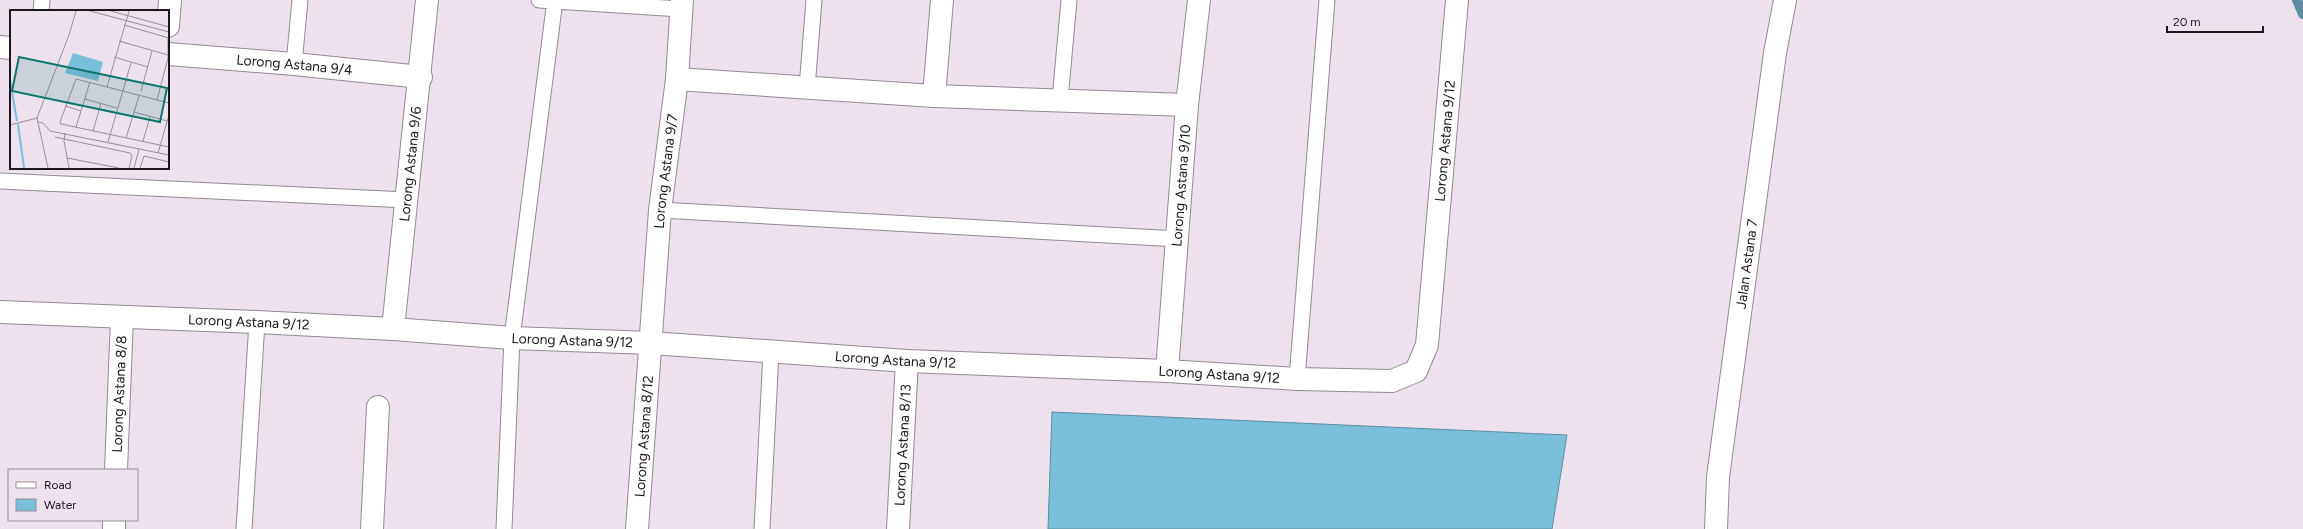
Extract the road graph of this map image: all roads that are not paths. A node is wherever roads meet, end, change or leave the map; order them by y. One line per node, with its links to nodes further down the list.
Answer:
1 (42, 0): 15 (lane)
2 (170, 0): 16 (street)
3 (300, 0): 18 (lane)
4 (427, 0): 19 (street, Lorong Astana 9/6)
5 (539, 0): 13 (lane)
6 (814, 0): 21 (lane)
7 (942, 0): 22 (street)
8 (1069, 0): 23 (lane)
9 (1199, 0): 24 (street, Lorong Astana 9/10)
10 (1327, 0): 38 (lane)
11 (1457, 0): 38 (street, Lorong Astana 9/12)
12 (1785, 0): 47 (street, Jalan Astana 7)
13 (555, 1): 14 (lane); 33 (lane)
14 (681, 4): 20 (street, Lorong Astana 9/7)
15 (41, 10)
16 (169, 13)
17 (169, 54): 18 (street, Lorong Astana 9/4)
18 (294, 64): 19 (street, Lorong Astana 9/4)
19 (421, 77): 26 (street, Lorong Astana 9/6)
20 (677, 79): 21 (street); 27 (street, Lorong Astana 9/7)
21 (807, 88): 22 (street)
22 (934, 96): 23 (street)
23 (1060, 100): 24 (street)
24 (1187, 105): 28 (street, Lorong Astana 9/10)
25 (0, 181): 26 (lane)
26 (407, 200): 32 (street, Lorong Astana 9/6)
27 (660, 210): 28 (lane); 34 (street, Lorong Astana 9/7)
28 (1178, 239): 37 (street, Lorong Astana 9/10)
29 (0, 312): 30 (street, Lorong Astana 9/12)
30 (122, 317): 31 (street, Lorong Astana 9/12); 40 (street, Lorong Astana 8/8)
31 (258, 322): 32 (street, Lorong Astana 9/12); 41 (lane)
32 (393, 329): 33 (street, Lorong Astana 9/12)
33 (512, 338): 34 (street, Lorong Astana 9/12); 43 (lane)
34 (651, 343): 35 (street, Lorong Astana 9/12); 44 (street, Lorong Astana 8/12)
35 (771, 352): 36 (street, Lorong Astana 9/12); 45 (lane)
36 (907, 361): 37 (street, Lorong Astana 9/12); 46 (street, Lorong Astana 8/13)
37 (1167, 371): 38 (street, Lorong Astana 9/12)
38 (1297, 379)
39 (378, 407): 42 (street)
40 (116, 469)
41 (244, 529)
42 (372, 529)
43 (504, 529)
44 (637, 529)
45 (762, 529)
46 (898, 529)
47 (1716, 529)

